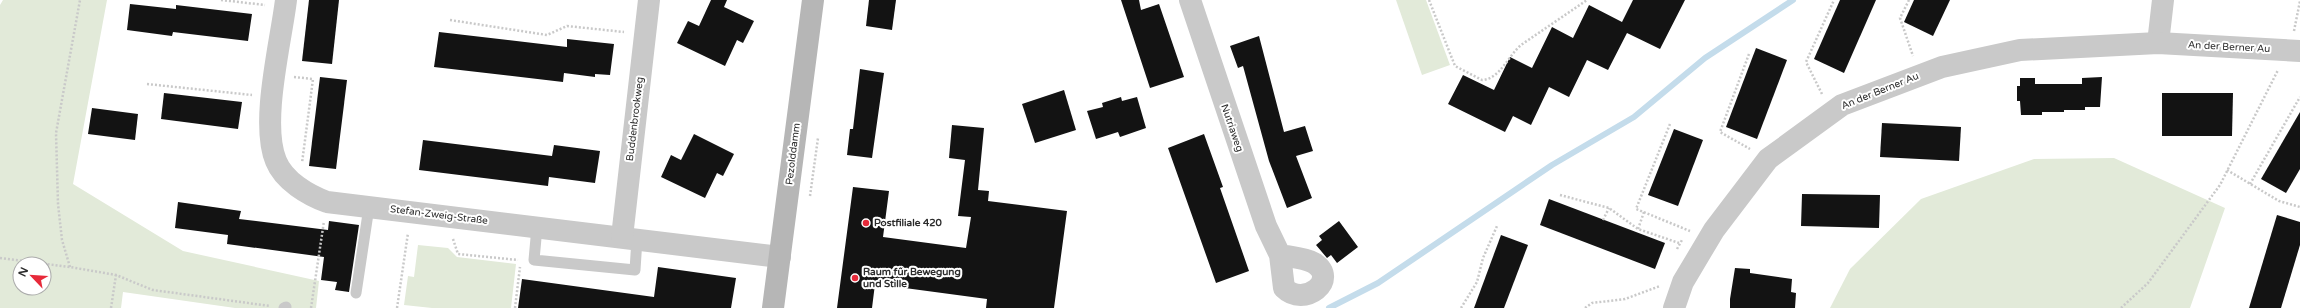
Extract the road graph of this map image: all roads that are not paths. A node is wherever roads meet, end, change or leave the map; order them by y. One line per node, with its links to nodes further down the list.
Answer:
1 (649, 0): 10 (street, Buddenbrookweg)
2 (813, 0): 12 (street, Pezolddamm)
3 (1190, 0): 11 (street, Nutriaweg)
4 (2163, 0): 6 (street)
5 (285, 4): 8 (street, Stefan-Zweig-Straße)
6 (2158, 43): 7 (street, An der Berner Au); 15 (street, An der Berner Au)
7 (2296, 51)
8 (369, 207): 9 (street, Stefan-Zweig-Straße); 13 (lane)
9 (537, 227): 10 (street, Stefan-Zweig-Straße); 10 (lane)
10 (630, 238): 12 (street, Stefan-Zweig-Straße)
11 (1280, 255)
12 (780, 257): 14 (street, Pezolddamm)
13 (356, 293)
14 (774, 308)
15 (1674, 308)

